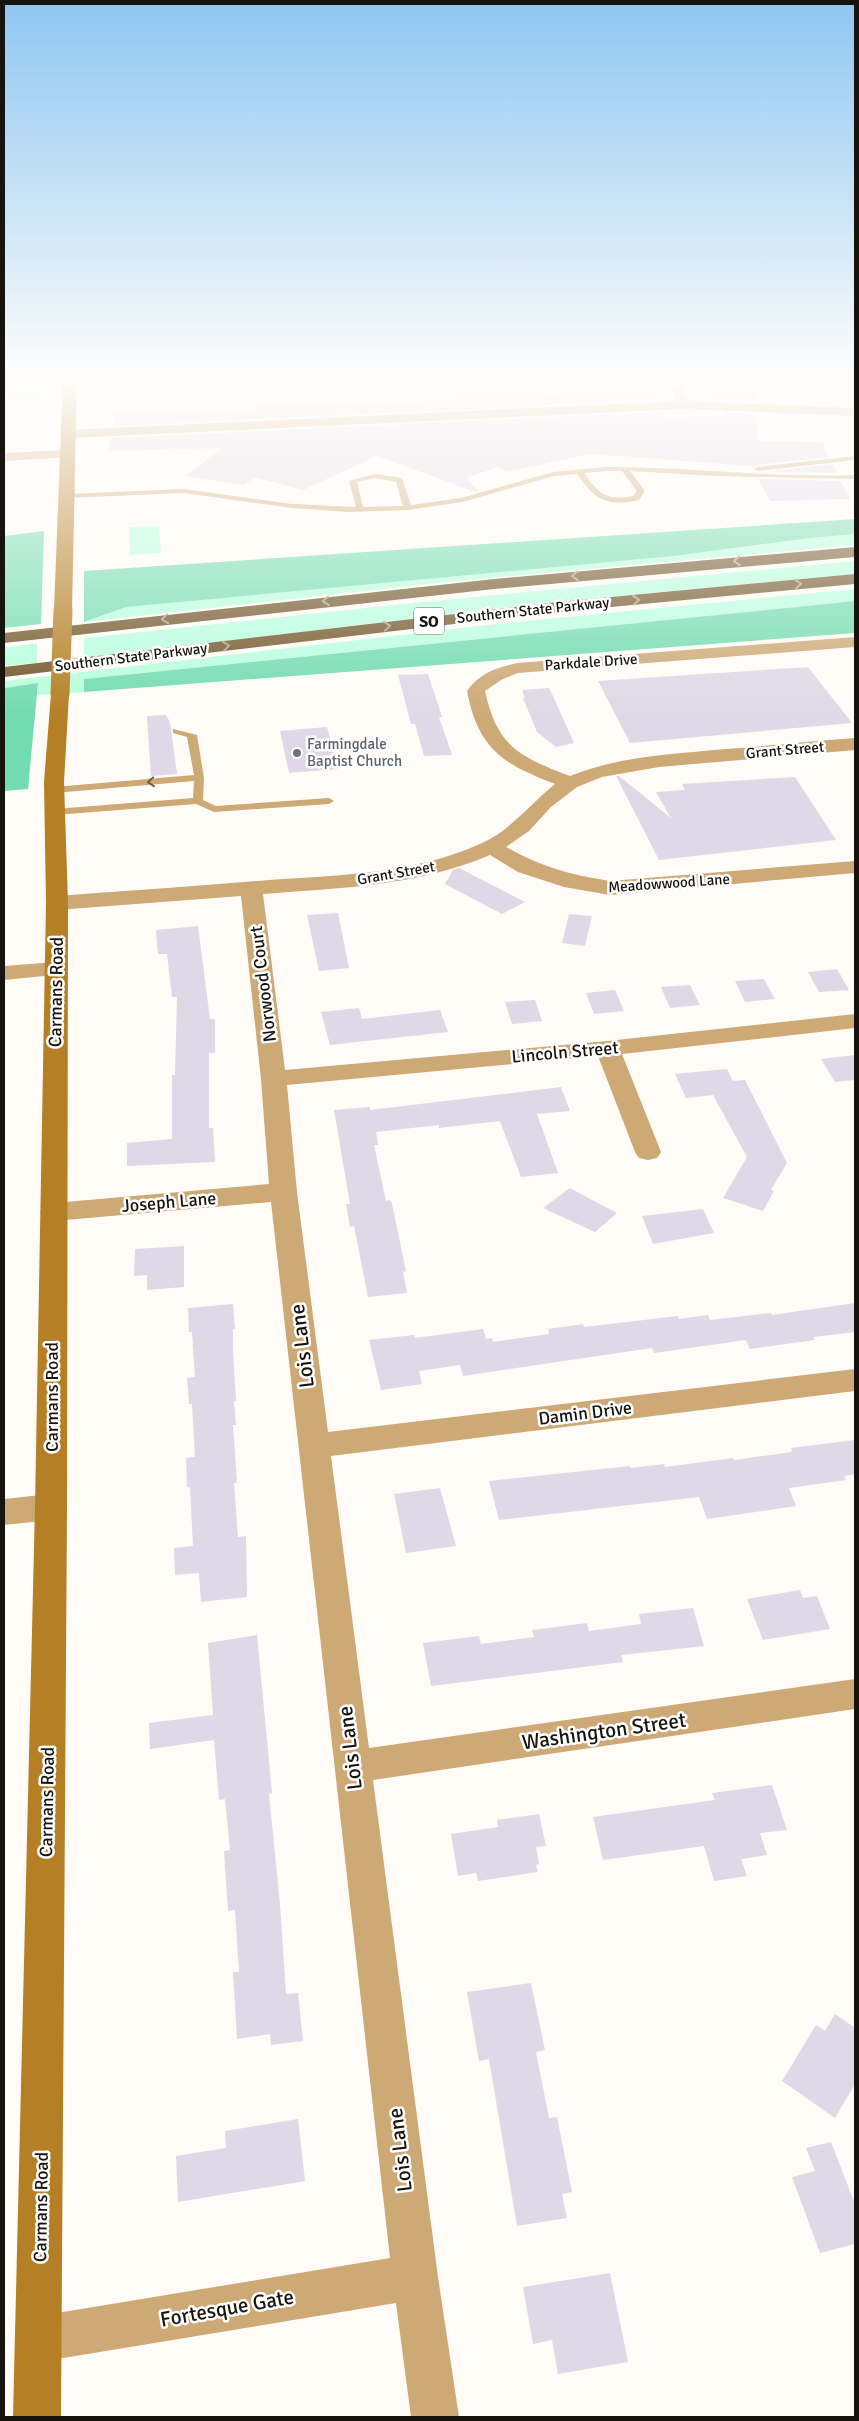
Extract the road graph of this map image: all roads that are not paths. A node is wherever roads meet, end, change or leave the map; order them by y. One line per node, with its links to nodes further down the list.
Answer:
1 (66, 491): 7 (street, Carmans Road)
2 (356, 491): 9 (lane)
3 (403, 491): 8 (lane)
4 (494, 491): 8 (lane)
5 (593, 491): 6 (lane)
6 (641, 491)
7 (66, 496): 9 (lane); 19 (street, Carmans Road, bridge)
8 (408, 508): 9 (lane)
9 (360, 509)
10 (855, 552): 12 (highway, Southern State Parkway / SO, one-way to 12)
11 (855, 579): 14 (highway, Southern State Parkway / SO, one-way to 11)
12 (4, 638)
13 (855, 642): 18 (street, Parkdale Drive)
14 (4, 672)
15 (176, 731): 17 (lane)
16 (855, 744): 18 (street, Grant Street)
17 (199, 778): 19 (lane, one-way to 19); 21 (lane)
18 (570, 783): 23 (street, Grant Street)
19 (54, 790): 22 (street, Carmans Road)
20 (329, 800): 21 (lane)
21 (198, 801): 22 (lane)
22 (55, 812): 26 (street, Carmans Road)
23 (491, 847): 24 (street, Meadowwood Lane); 25 (street, Grant Street)
24 (855, 867)
25 (251, 889): 26 (street, Grant Street); 31 (street, Norwood Court)
26 (57, 903): 27 (street, Carmans Road)
27 (56, 968): 28 (street); 34 (street, Carmans Road)
28 (4, 973)
29 (855, 1022): 30 (street, Lincoln Street)
30 (608, 1048): 31 (street, Lincoln Street); 32 (street)
31 (274, 1079): 33 (street, Lois Lane)
32 (648, 1152)
33 (283, 1192): 34 (street, Joseph Lane); 36 (street, Lois Lane)
34 (54, 1212): 37 (street, Carmans Road)
35 (855, 1380): 36 (street, Damin Drive)
36 (314, 1446): 40 (street, Lois Lane)
37 (52, 1507): 38 (street); 42 (street, Carmans Road)
38 (4, 1512)
39 (855, 1694): 40 (street, Washington Street)
40 (353, 1767): 41 (street, Lois Lane)
41 (415, 2277): 42 (street, Fortesque Gate); 44 (street, Lois Lane)
42 (39, 2339): 43 (street, Carmans Road)
43 (37, 2417)
44 (435, 2417)

